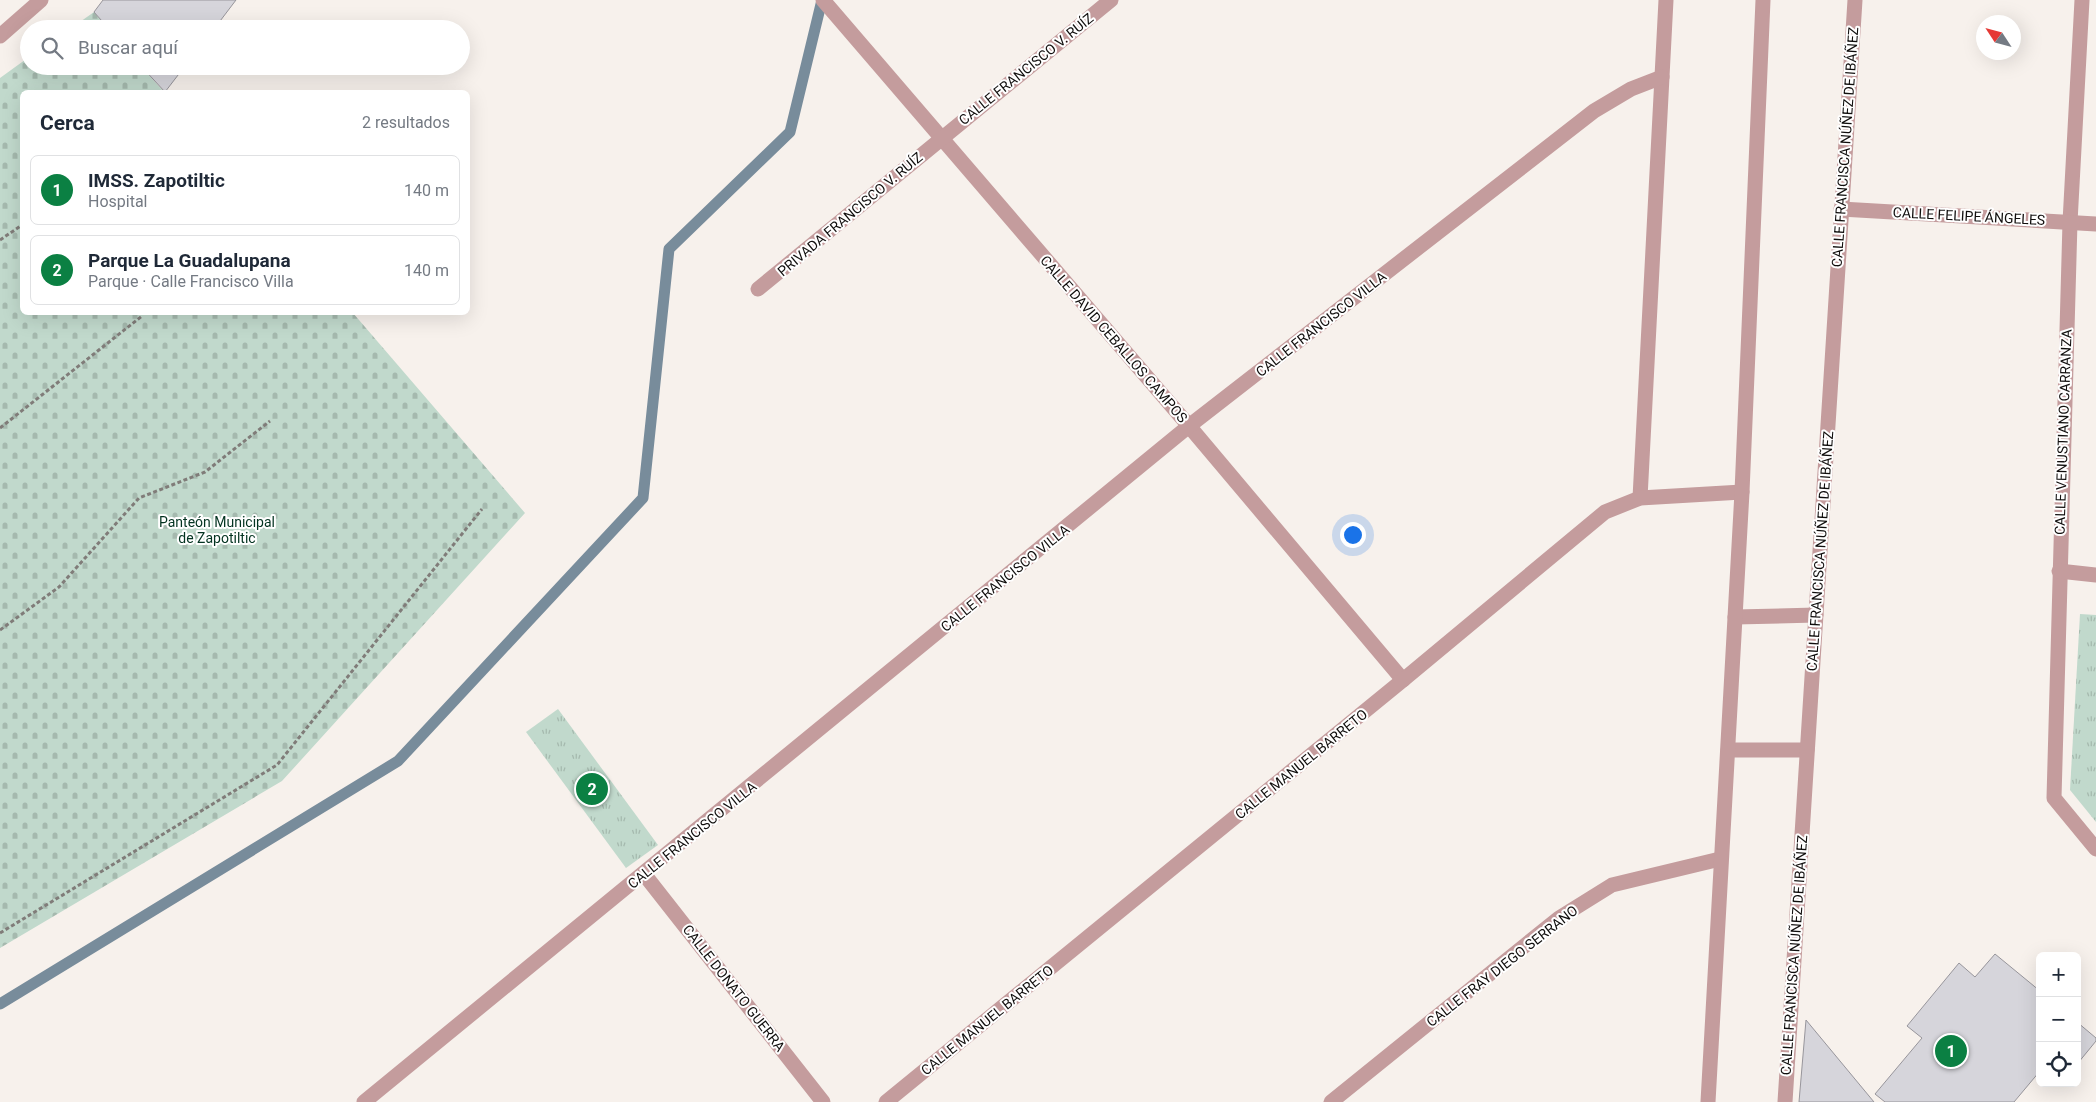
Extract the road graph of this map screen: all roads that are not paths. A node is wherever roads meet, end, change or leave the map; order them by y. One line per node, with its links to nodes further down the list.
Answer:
1 (41, 0): 8 (street)
2 (823, 0): 10 (street, CALLE DAVID CEBALLOS CAMPOS)
3 (1111, 0): 10 (street, CALLE FRANCISCO V. RUÍZ)
4 (1666, 0): 9 (street)
5 (1762, 0): 16 (street)
6 (1854, 0): 11 (street, CALLE FRANCISCA NÚÑEZ DE IBÁÑEZ)
7 (2086, 1): 12 (street, CALLE VENUSTIANO CARRANZA)
8 (0, 36)
9 (1662, 77): 15 (street, CALLE FRANCISCO VILLA); 17 (street)
10 (941, 138): 14 (street, PRIVADA FRANCISCO V. RUÍZ); 15 (street, CALLE DAVID CEBALLOS CAMPOS)
11 (1841, 209): 12 (street, CALLE FELIPE ÁNGELES); 20 (street, CALLE FRANCISCA NÚÑEZ DE IBÁÑEZ)
12 (2070, 222): 13 (street, CALLE FELIPE ÁNGELES); 18 (street, CALLE VENUSTIANO CARRANZA)
13 (2096, 224)
14 (758, 289)
15 (1189, 426): 22 (street, CALLE DAVID CEBALLOS CAMPOS); 27 (street, CALLE FRANCISCO VILLA)
16 (1742, 492): 17 (street, CALLE MANUEL BARRETO); 21 (street)
17 (1640, 498): 22 (street, CALLE MANUEL BARRETO)
18 (2059, 571): 19 (street); 25 (street, CALLE VENUSTIANO CARRANZA)
19 (2096, 575)
20 (1816, 614): 21 (street); 24 (street, CALLE FRANCISCA NÚÑEZ DE IBÁÑEZ)
21 (1735, 617): 23 (street)
22 (1404, 680): 30 (street, CALLE MANUEL BARRETO)
23 (1728, 750): 24 (street); 26 (street)
24 (1807, 750): 33 (street, CALLE FRANCISCA NÚÑEZ DE IBÁÑEZ)
25 (2096, 849)
26 (1720, 860): 31 (street, CALLE FRAY DIEGO SERRANO); 32 (street)
27 (644, 874): 28 (street, CALLE FRANCISCO VILLA); 29 (street, CALLE DONATO GUERRA)
28 (364, 1102)
29 (824, 1102)
30 (886, 1102)
31 (1331, 1102)
32 (1708, 1102)
33 (1785, 1102)

